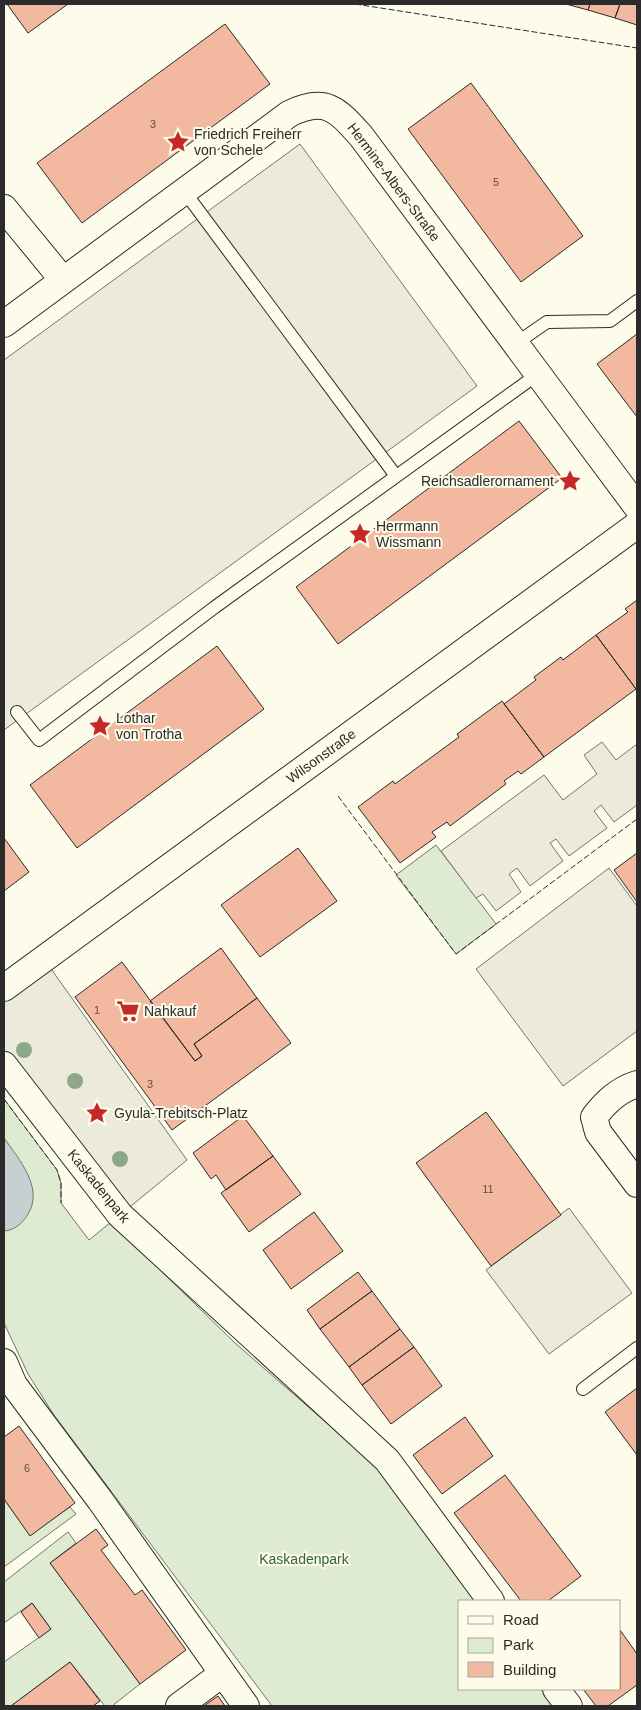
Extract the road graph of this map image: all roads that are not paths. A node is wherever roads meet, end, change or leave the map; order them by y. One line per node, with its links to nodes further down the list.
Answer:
1 (184, 191): 3 (street, Hermine-Albers-Straße); 6 (street, Hermine-Albers-Straße); 8 (lane)
2 (4, 208): 3 (street)
3 (63, 280): 5 (street, Hermine-Albers-Straße)
4 (637, 301): 6 (lane)
5 (4, 324)
6 (515, 344): 7 (street, Hermine-Albers-Straße)
7 (538, 374): 8 (lane); 9 (street, Hermine-Albers-Straße)
8 (396, 476): 11 (lane)
9 (637, 507)
10 (637, 525): 12 (street, Wilsonstraße)
11 (17, 712)
12 (4, 988)
13 (4, 1065): 19 (street, Kaskadenpark)
14 (637, 1084): 15 (street)
15 (637, 1184)
16 (637, 1348): 18 (lane)
17 (7, 1379): 20 (street)
18 (583, 1389)
19 (490, 1600)
20 (222, 1674): 22 (street); 23 (street)
21 (557, 1690): 24 (street)
22 (178, 1706)
23 (246, 1706)
24 (569, 1706)

